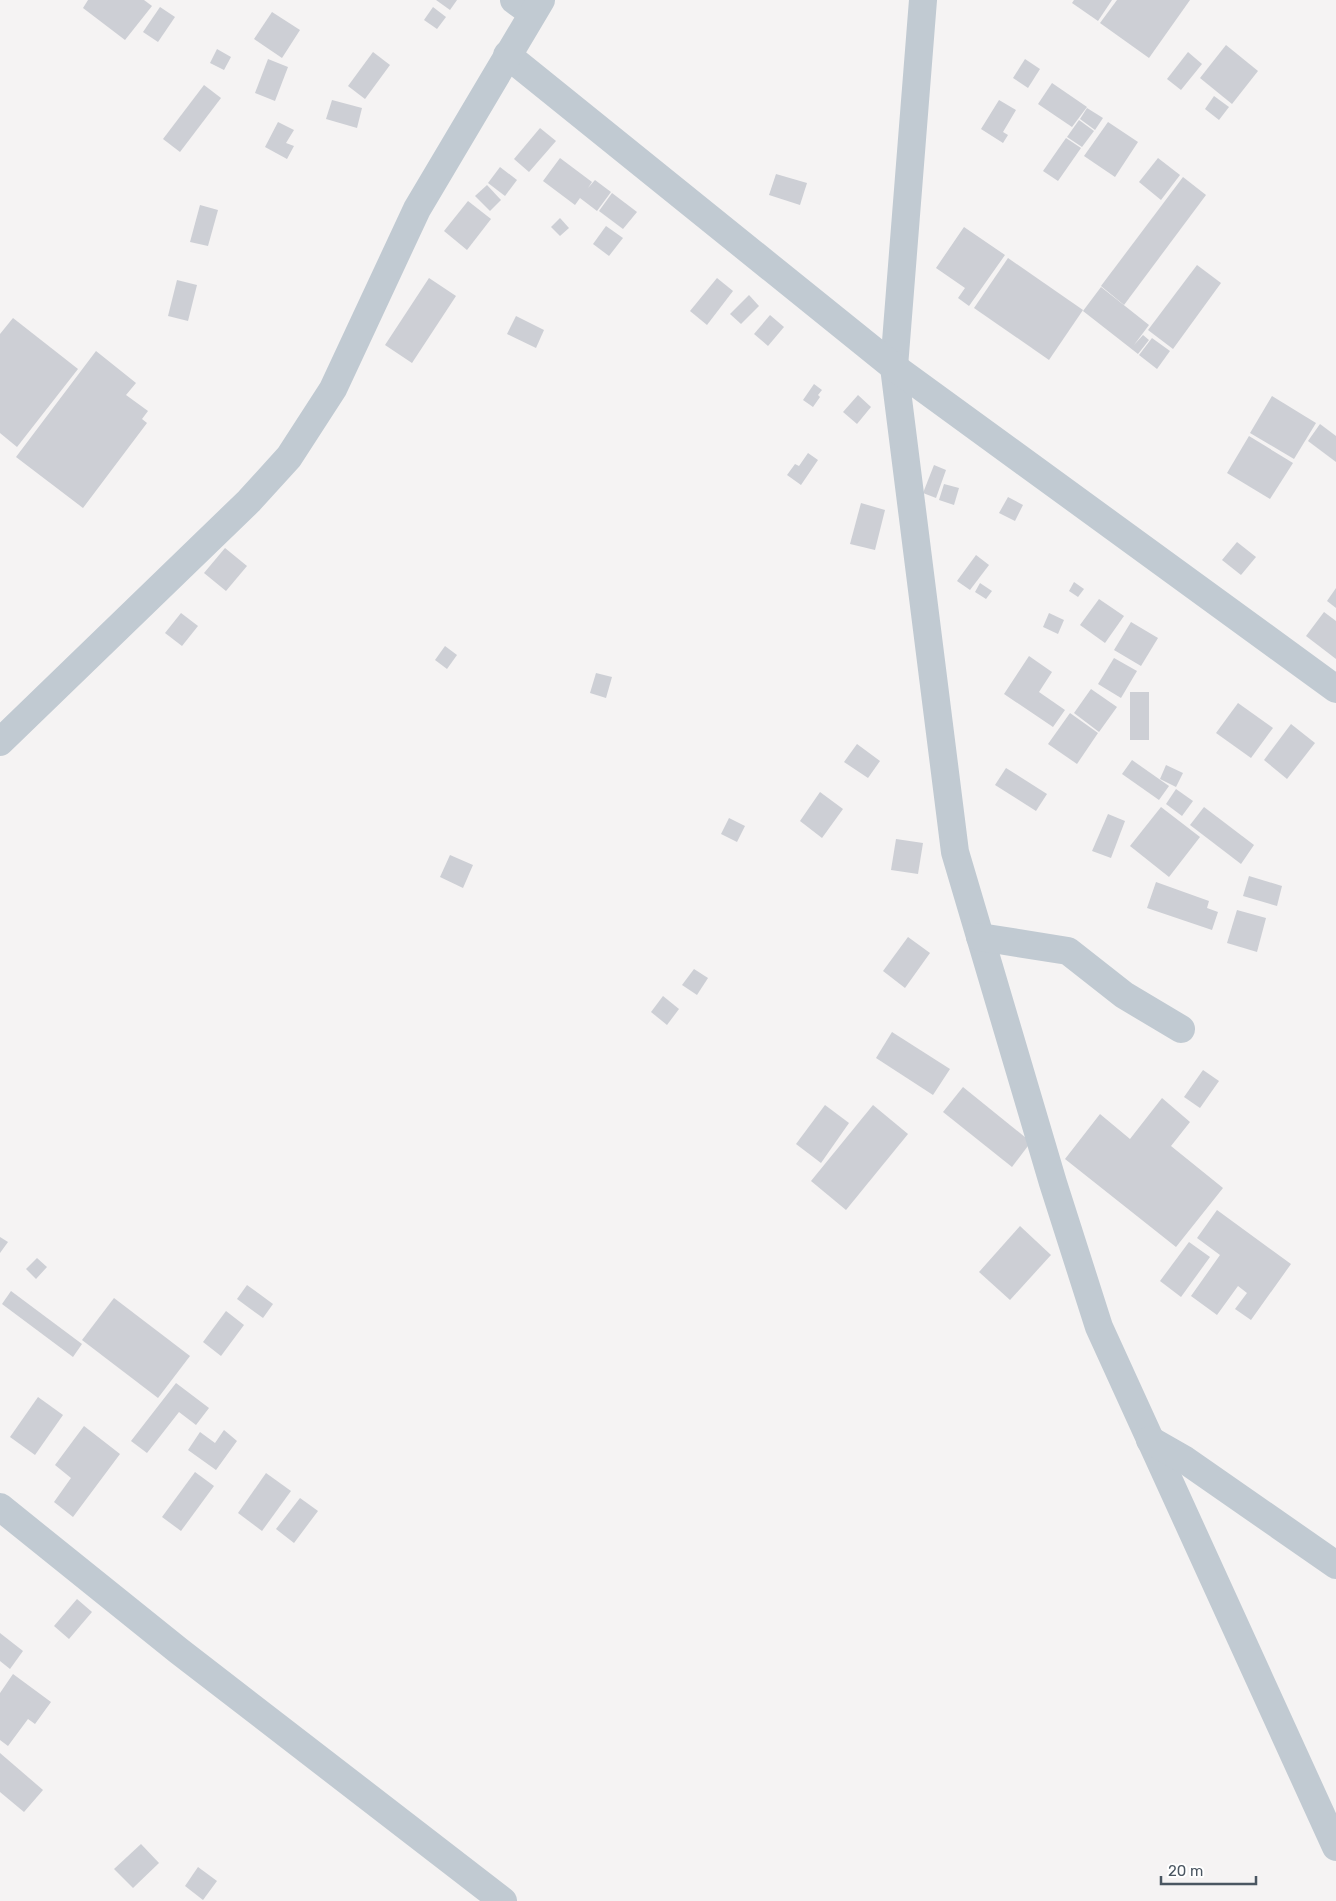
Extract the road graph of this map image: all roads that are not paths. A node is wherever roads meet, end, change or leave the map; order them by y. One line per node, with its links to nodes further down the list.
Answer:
1 (923, 0): 4 (street)
2 (529, 4): 3 (street)
3 (507, 55): 4 (street); 6 (street)
4 (894, 367): 5 (street); 7 (street)
5 (1336, 689)
6 (0, 742)
7 (980, 937): 8 (street); 9 (street)
8 (1181, 1029)
9 (1150, 1440): 11 (street); 12 (street)
10 (0, 1507): 13 (street)
11 (1336, 1564)
12 (1336, 1847)
13 (503, 1901)

